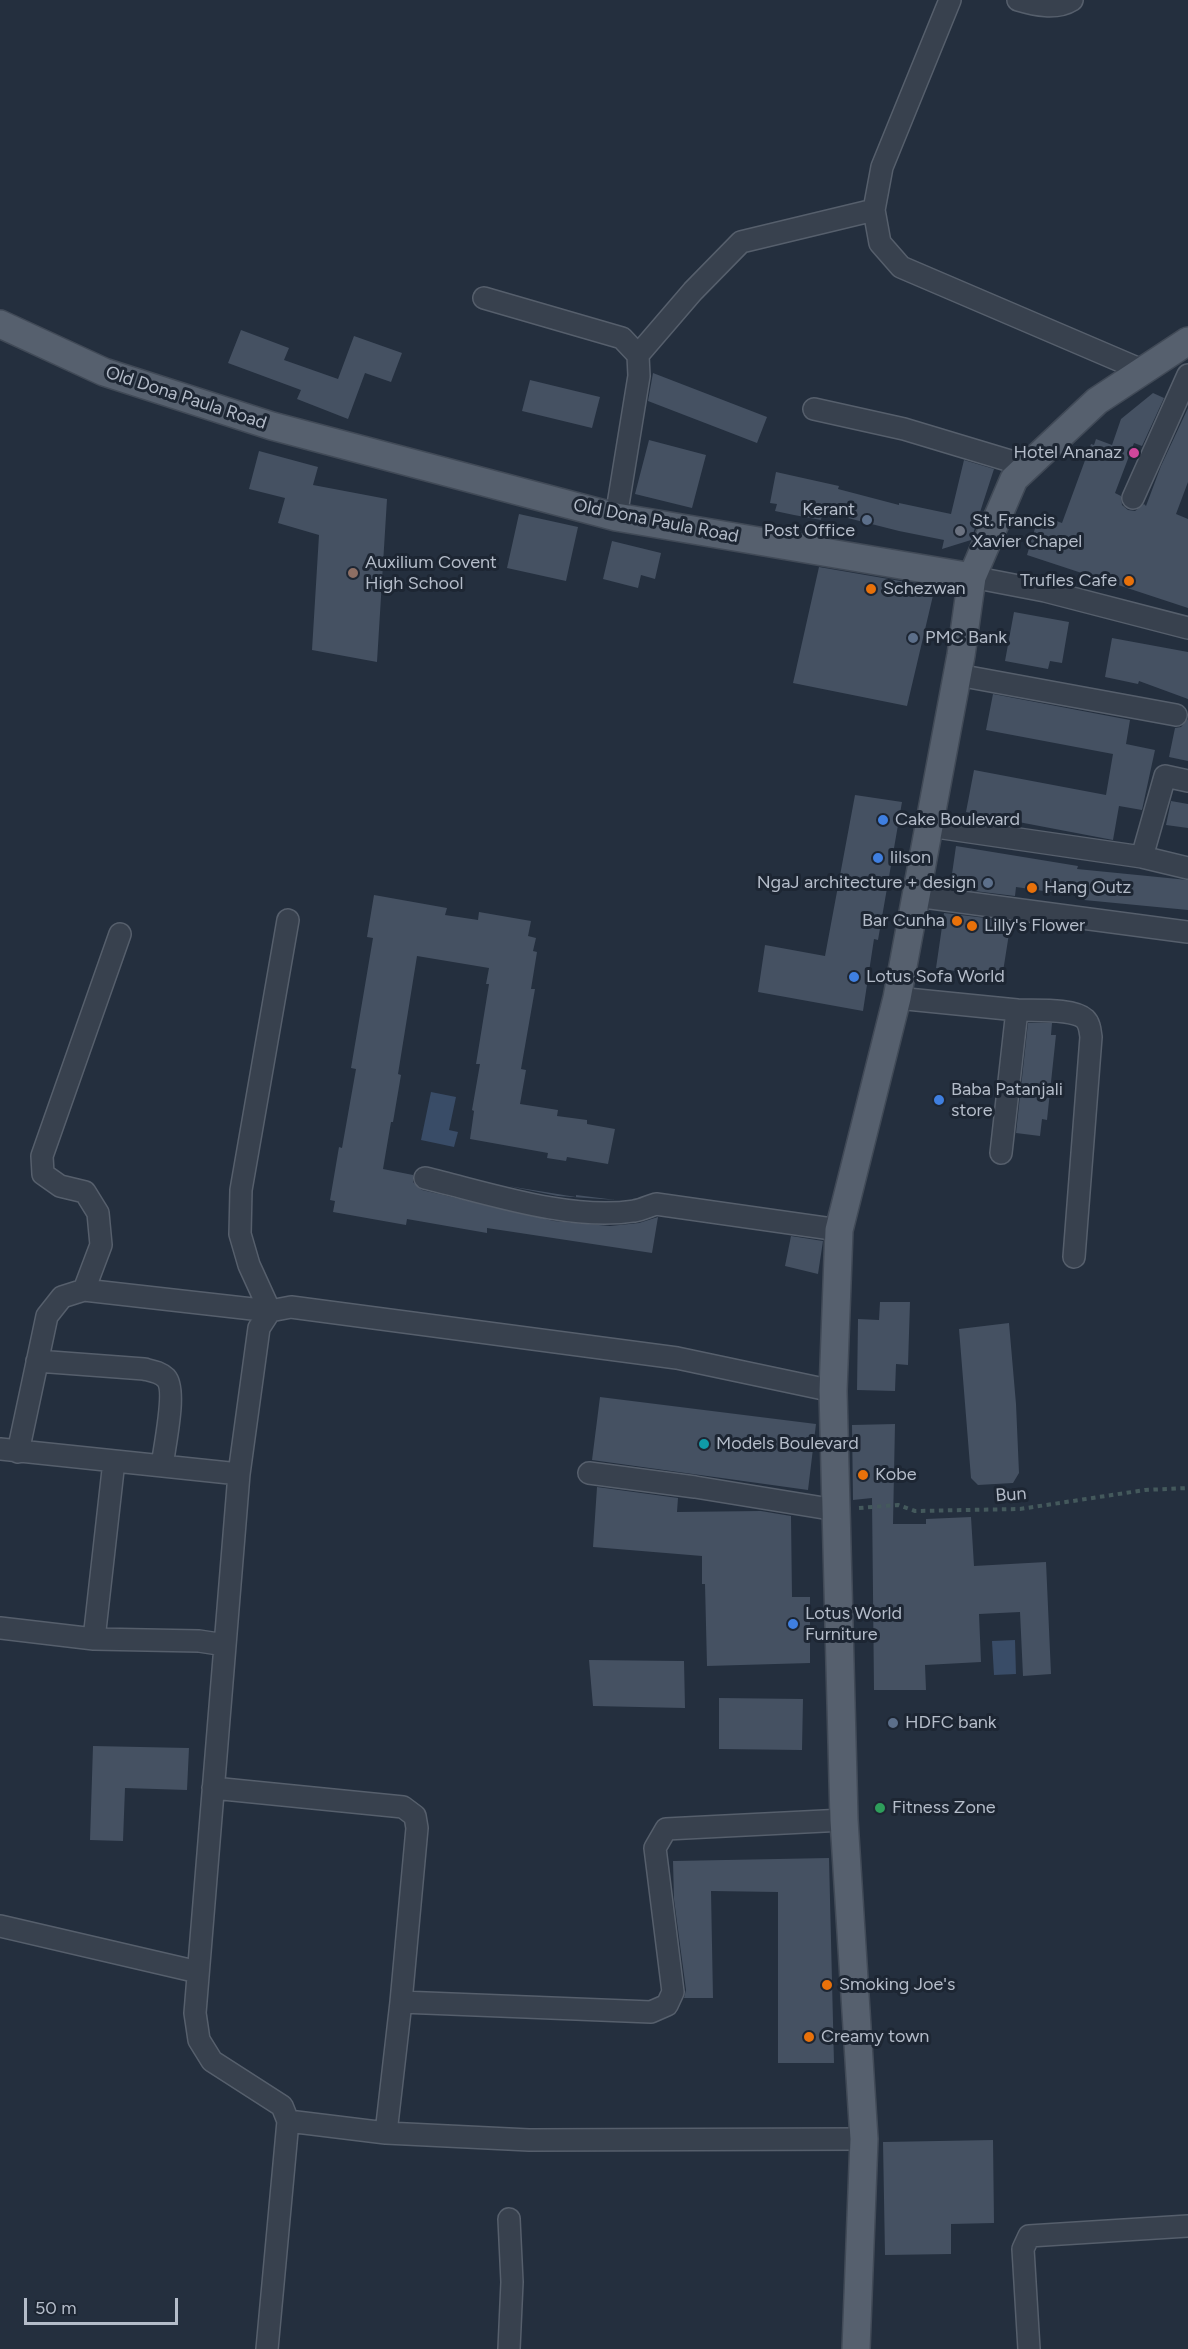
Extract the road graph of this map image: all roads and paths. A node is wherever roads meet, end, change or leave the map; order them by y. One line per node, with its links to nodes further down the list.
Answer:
1 (950, 0): 4 (street)
2 (1018, 0): 3 (street)
3 (1072, 0)
4 (874, 210): 8 (street); 9 (street)
5 (484, 298): 8 (street)
6 (0, 324): 14 (main road, Old Dona Paula Road)
7 (1188, 341): 9 (main road)
8 (638, 355): 14 (street)
9 (1144, 370): 12 (main road)
10 (1188, 375): 13 (street)
11 (814, 409): 12 (street)
12 (1027, 466): 15 (main road)
13 (1133, 498)
14 (616, 517): 15 (main road, Old Dona Paula Road)
15 (972, 577): 16 (street); 17 (main road)
16 (1188, 628)
17 (958, 675): 18 (street); 20 (main road)
18 (1176, 715)
19 (1188, 782): 21 (street)
20 (929, 826): 21 (street); 23 (main road)
21 (1142, 857): 22 (street)
22 (1188, 868)
23 (916, 896): 25 (street); 27 (main road)
24 (288, 920): 34 (street)
25 (1188, 932)
26 (120, 934): 33 (street)
27 (897, 998): 28 (street); 31 (main road)
28 (1017, 1010): 29 (street); 32 (street)
29 (1001, 1153)
30 (425, 1178): 31 (street)
31 (838, 1230): 36 (main road)
32 (1074, 1257)
33 (84, 1290): 34 (street); 35 (street)
34 (270, 1311): 36 (street); 41 (street)
35 (37, 1361): 37 (street); 39 (street)
36 (833, 1391): 43 (main road)
37 (9, 1450): 38 (street)
38 (114, 1461): 39 (street); 45 (street)
39 (162, 1466): 41 (street)
40 (589, 1473): 43 (street)
41 (239, 1474): 46 (street)
42 (1188, 1488): 43 (path, Bun)
43 (836, 1510): 48 (main road)
44 (0, 1628): 45 (street)
45 (94, 1639): 46 (street)
46 (225, 1645): 47 (street)
47 (213, 1788): 50 (street); 51 (street)
48 (844, 1820): 51 (street); 54 (main road)
49 (0, 1926): 50 (street)
50 (198, 1972): 52 (street)
51 (401, 2002): 53 (street)
52 (288, 2121): 53 (street); 57 (street)
53 (386, 2133): 54 (street)
54 (864, 2139): 59 (main road)
55 (509, 2219): 58 (street)
56 (1188, 2226): 60 (street)
57 (267, 2349)
58 (509, 2349)
59 (856, 2349)
60 (1029, 2349)

